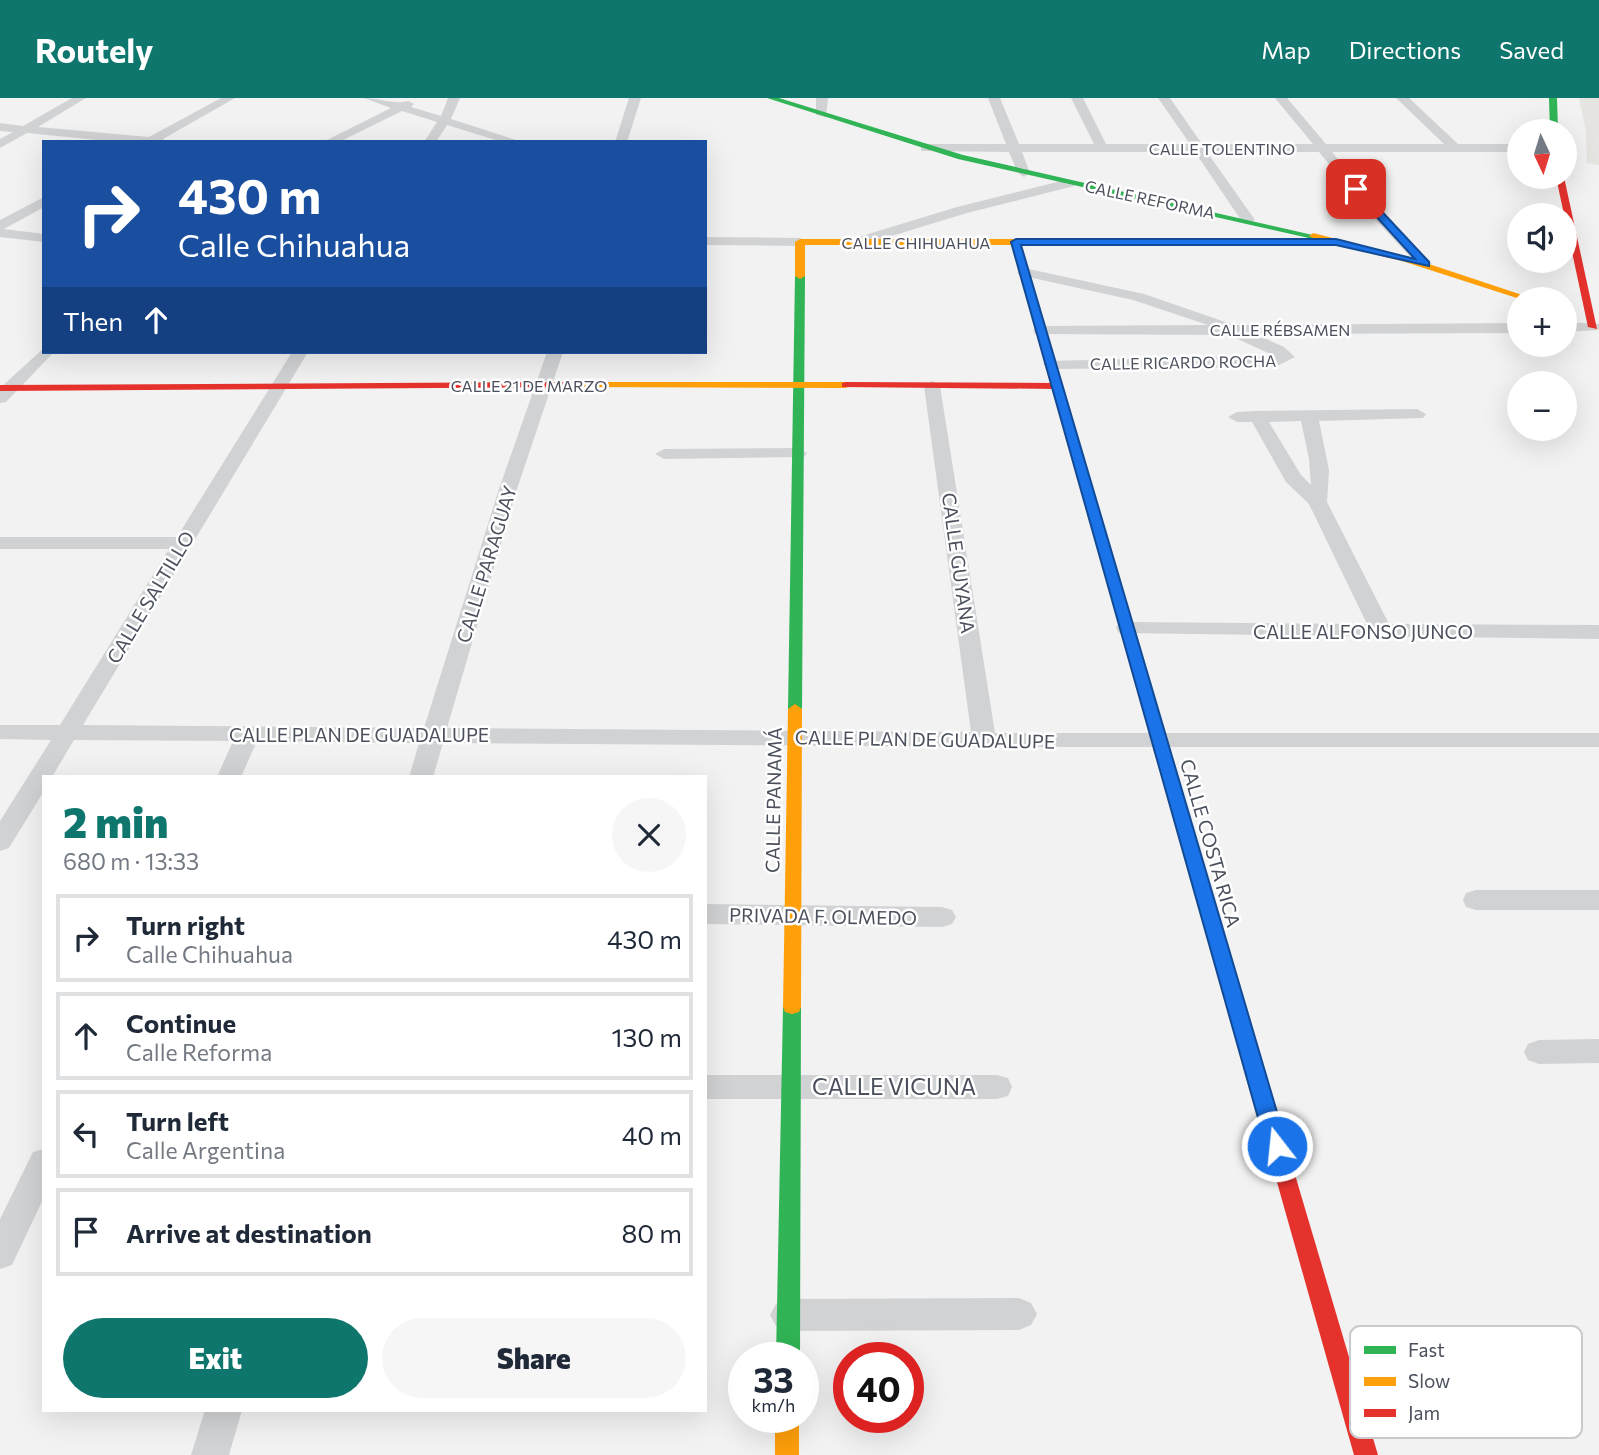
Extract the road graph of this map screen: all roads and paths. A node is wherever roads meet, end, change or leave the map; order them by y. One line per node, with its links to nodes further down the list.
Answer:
1 (80, 98): 20 (street)
2 (229, 98): 22 (street)
3 (370, 98): 15 (street)
4 (421, 98): 15 (street)
5 (454, 98): 18 (street)
6 (635, 98): 26 (street)
7 (771, 98): 16 (street, CALLE REFORMA)
8 (822, 98): 16 (street)
9 (994, 98): 29 (street)
10 (1077, 98): 30 (street)
11 (1164, 98): 31 (street)
12 (1281, 98): 32 (street)
13 (1402, 98): 33 (street)
14 (1553, 98): 17 (street)
15 (401, 108): 18 (street); 23 (street)
16 (822, 115): 28 (street, CALLE REFORMA)
17 (1554, 119)
18 (444, 121): 24 (street); 25 (street)
19 (0, 127): 20 (street)
20 (26, 129): 21 (street); 27 (street)
21 (141, 140)
22 (153, 140)
23 (333, 140)
24 (431, 140)
25 (509, 140)
26 (622, 140)
27 (0, 145)
28 (925, 148): 29 (street, CALLE TOLENTINO); 35 (street, CALLE REFORMA)
29 (1013, 148): 30 (street, CALLE TOLENTINO); 35 (street)
30 (1102, 148): 31 (street, CALLE TOLENTINO)
31 (1198, 148): 32 (street, CALLE TOLENTINO); 39 (street)
32 (1322, 148): 33 (street, CALLE TOLENTINO); 48 (street)
33 (1455, 148): 34 (street, CALLE TOLENTINO)
34 (1507, 148)
35 (1024, 173): 36 (street, CALLE REFORMA)
36 (1069, 183): 39 (street, CALLE REFORMA); 45 (street)
37 (1563, 189): 55 (street)
38 (42, 202): 40 (street)
39 (1248, 220): 47 (street, CALLE REFORMA)
40 (0, 226)
41 (0, 233): 42 (street)
42 (42, 238)
43 (707, 241): 44 (street, CALLE CHIHUAHUA)
44 (800, 242): 45 (street, CALLE CHIHUAHUA); 62 (street, CALLE PANAMÁ)
45 (857, 242): 46 (street, CALLE CHIHUAHUA)
46 (1016, 242): 47 (street, CALLE CHIHUAHUA); 49 (street, CALLE COSTA RICA)
47 (1336, 242): 48 (street, CALLE REFORMA)
48 (1425, 264): 50 (street, CALLE REFORMA)
49 (1024, 272): 54 (street, CALLE RICARDO ROCHA); 56 (street, CALLE COSTA RICA)
50 (1507, 291)
51 (1577, 321): 55 (street)
52 (1507, 328): 54 (street, CALLE RÉBSAMEN)
53 (1577, 328): 55 (street)
54 (1231, 329): 56 (street, CALLE RÉBSAMEN); 60 (street, CALLE RICARDO ROCHA)
55 (1596, 329)
56 (1041, 331): 60 (street, CALLE COSTA RICA)
57 (44, 354): 66 (street)
58 (299, 354): 65 (street, CALLE SALTILLO)
59 (554, 354): 61 (street, CALLE PARAGUAY)
60 (1051, 364): 64 (street, CALLE COSTA RICA)
61 (545, 384): 62 (street, CALLE 21 DE MARZO); 65 (street, CALLE 21 DE MARZO); 82 (street, CALLE PARAGUAY)
62 (798, 385): 63 (street, CALLE 21 DE MARZO); 71 (street, CALLE PANAMÁ)
63 (932, 386): 64 (street, CALLE 21 DE MARZO); 84 (street, CALLE GUYANA)
64 (1057, 386): 76 (street, CALLE COSTA RICA)
65 (278, 387): 66 (street, CALLE 21 DE MARZO); 75 (street, CALLE SALTILLO)
66 (3, 391)
67 (1417, 414): 69 (street)
68 (1258, 416): 69 (street); 70 (street); 73 (street)
69 (1309, 416): 73 (street)
70 (1237, 417)
71 (797, 453): 72 (street); 83 (street, CALLE PANAMÁ)
72 (664, 454)
73 (1317, 502): 77 (street)
74 (0, 543): 75 (street)
75 (182, 543): 80 (street, CALLE SALTILLO)
76 (1127, 628): 77 (street, CALLE ALFONSO JUNCO); 85 (street, CALLE COSTA RICA)
77 (1381, 631): 78 (street, CALLE ALFONSO JUNCO)
78 (1599, 632)
79 (0, 732): 80 (street, CALLE PLAN DE GUADALUPE)
80 (68, 732): 81 (street, CALLE PLAN DE GUADALUPE); 89 (street, CALLE SALTILLO)
81 (250, 733): 82 (street, CALLE PLAN DE GUADALUPE); 87 (street)
82 (434, 734): 83 (street, CALLE PLAN DE GUADALUPE); 88 (street, CALLE PARAGUAY)
83 (794, 738): 84 (street, CALLE PLAN DE GUADALUPE); 93 (street, CALLE PANAMÁ)
84 (984, 740): 85 (street, CALLE PLAN DE GUADALUPE)
85 (1160, 741): 86 (street, CALLE PLAN DE GUADALUPE); 105 (street, CALLE COSTA RICA)
86 (1596, 744)
87 (230, 775)
88 (422, 775)
89 (0, 842)
90 (1476, 900): 91 (street)
91 (1599, 900)
92 (707, 914): 93 (street, PRIVADA F. OLMEDO)
93 (793, 915): 94 (street, PRIVADA F. OLMEDO); 97 (street, CALLE PANAMÁ)
94 (942, 917)
95 (1599, 1051): 96 (street)
96 (1539, 1052)
97 (791, 1086): 98 (street, CALLE VICUNA); 99 (street, CALLE VICUNA); 103 (street, CALLE PANAMÁ)
98 (707, 1087)
99 (997, 1087)
100 (42, 1167): 101 (street)
101 (0, 1254)
102 (1019, 1314): 103 (street)
103 (788, 1315): 104 (street, CALLE PANAMÁ)
104 (788, 1342)
105 (1350, 1400)
106 (223, 1412): 109 (street)
107 (787, 1433): 110 (street)
108 (1361, 1438): 111 (street, CALLE COSTA RICA)
109 (209, 1455)
110 (787, 1455)
111 (1366, 1455)

